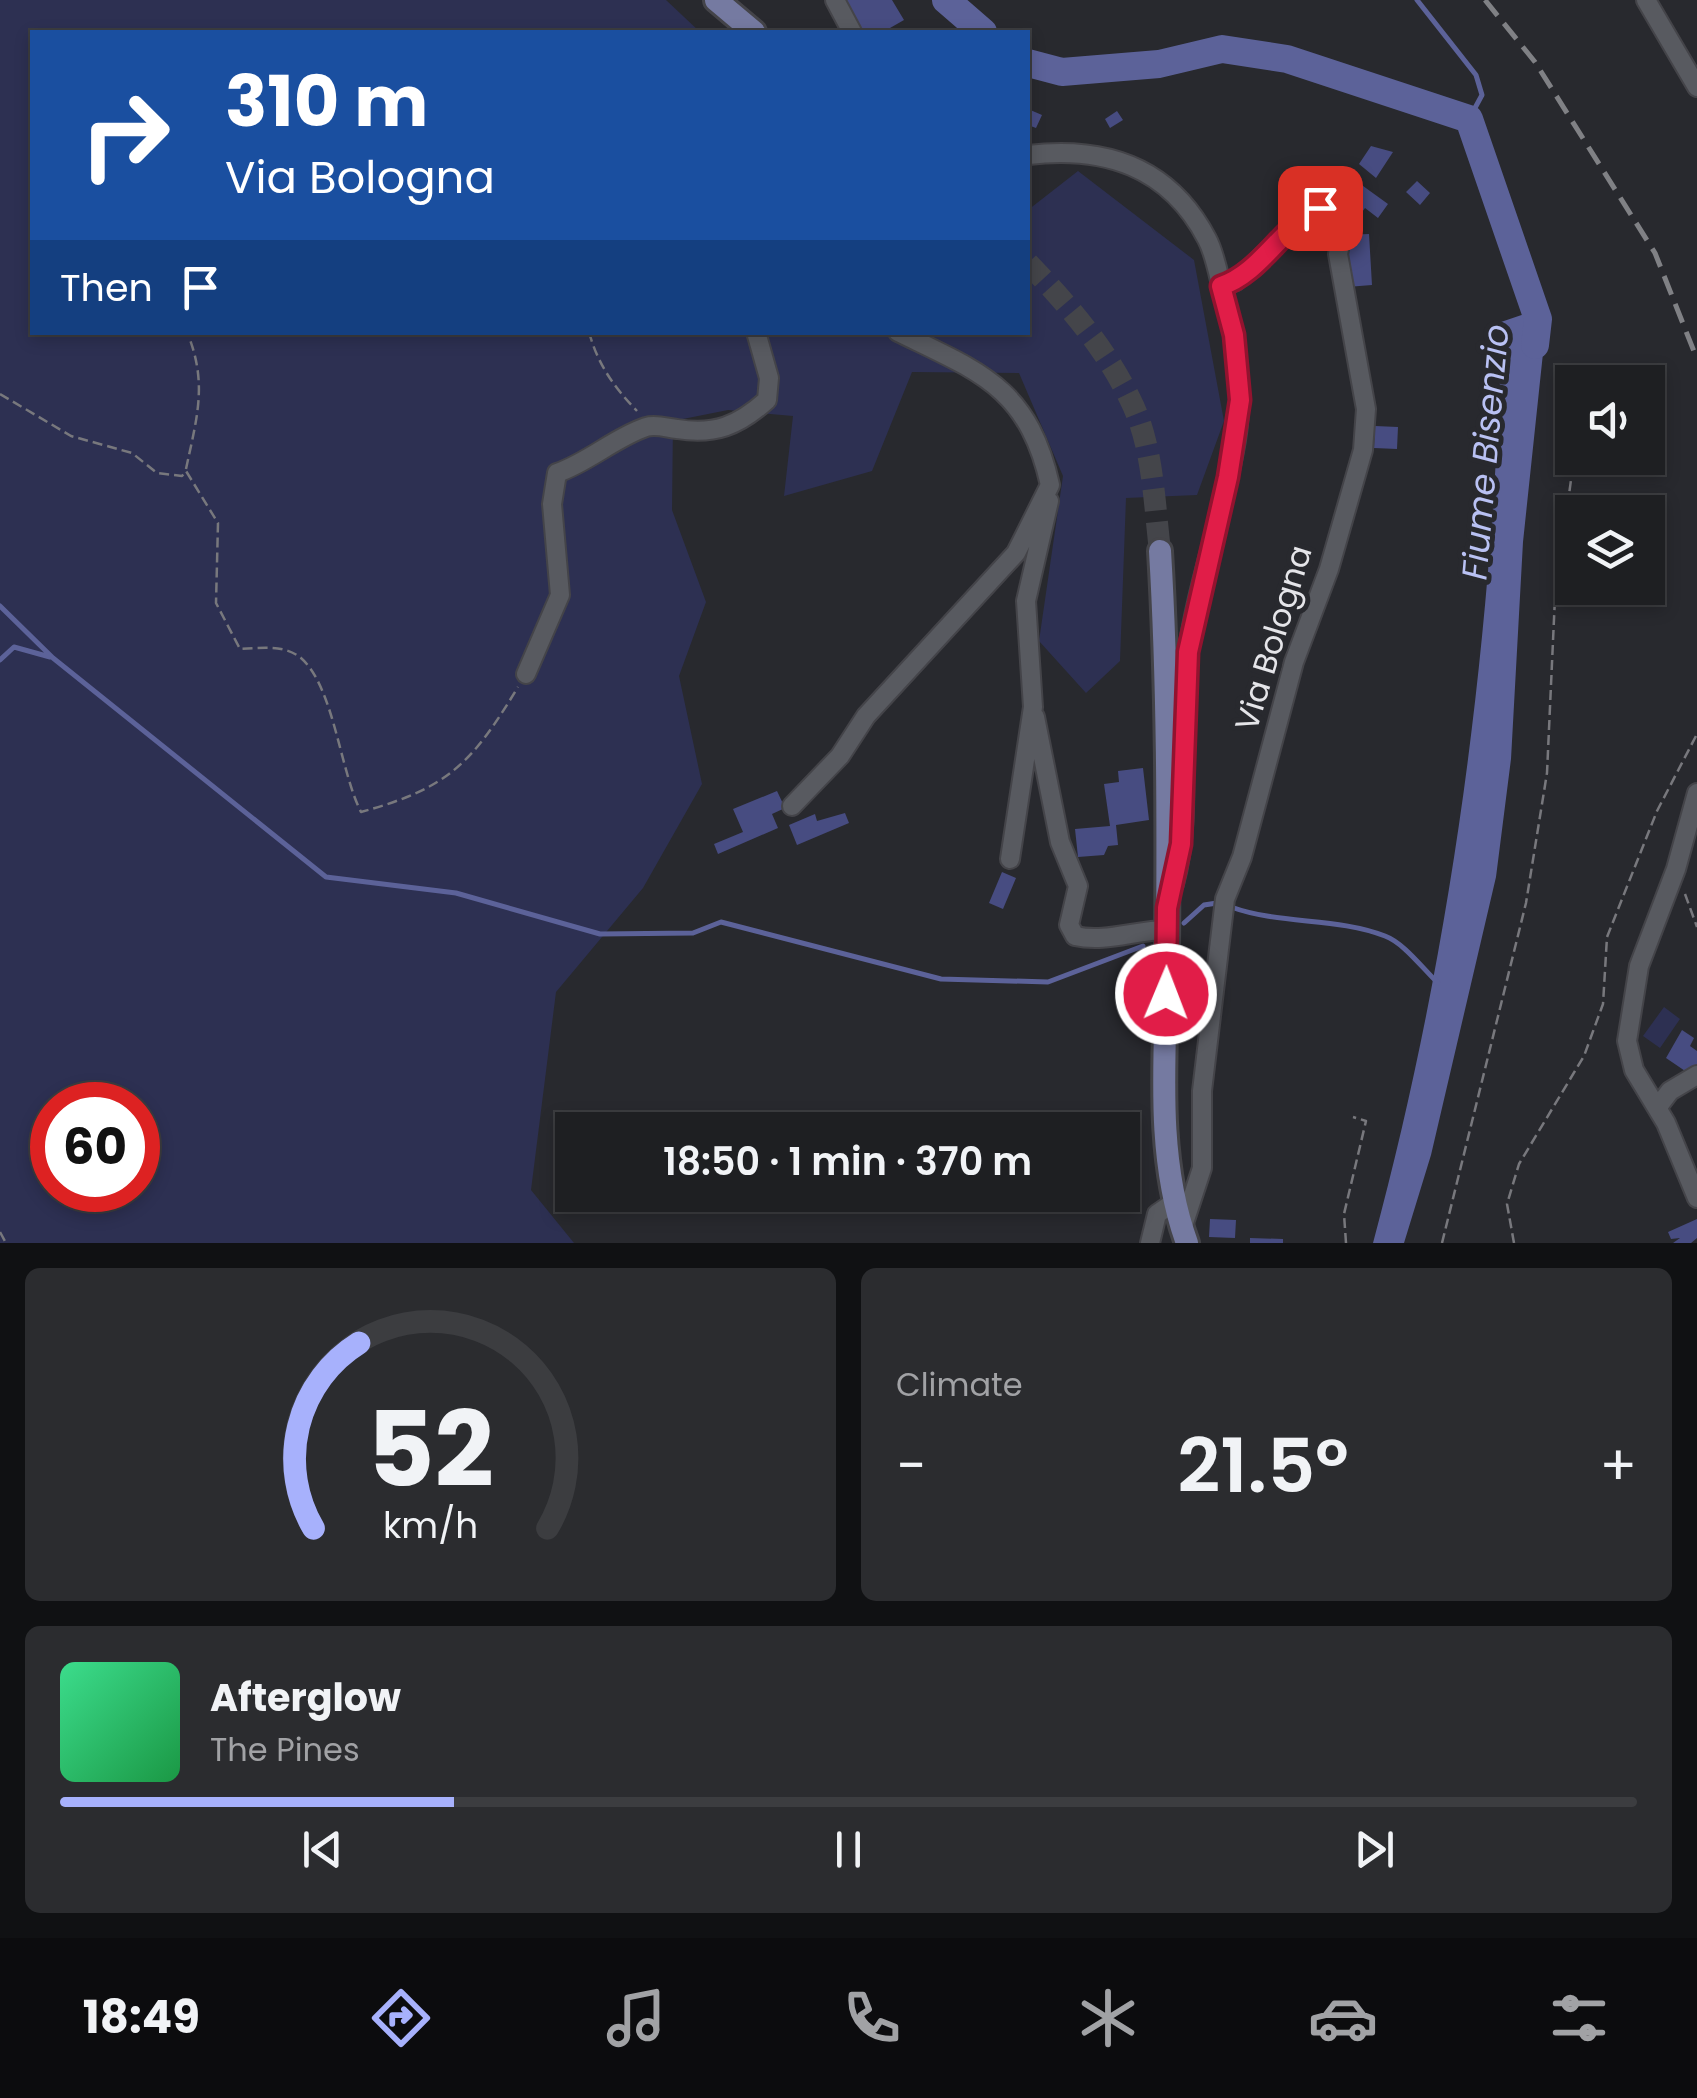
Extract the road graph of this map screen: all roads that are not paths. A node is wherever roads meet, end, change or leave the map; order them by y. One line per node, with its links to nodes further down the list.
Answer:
1 (716, 0): 4 (main road)
2 (835, 0): 5 (street)
3 (1646, 0): 6 (street)
4 (752, 30)
5 (851, 30)
6 (1697, 87)
7 (1030, 154): 8 (street, Via Bologna)
8 (1221, 286): 18 (street, Via Bologna); 23 (street, Via Bologna)
9 (757, 335): 13 (street)
10 (904, 335): 11 (street)
11 (1050, 485): 14 (street); 16 (street)
12 (1160, 551): 18 (main road, Via Bologna)
13 (526, 674)
14 (1033, 707): 17 (street); 18 (street)
15 (1697, 793): 20 (street)
16 (792, 806)
17 (1010, 859)
18 (1167, 919): 22 (main road, Via Bologna)
19 (1697, 1074): 20 (street)
20 (1657, 1108): 21 (street)
21 (1697, 1198)
22 (1173, 1203): 23 (main road, Via Bologna); 24 (street)
23 (1185, 1236)
24 (1150, 1243)

